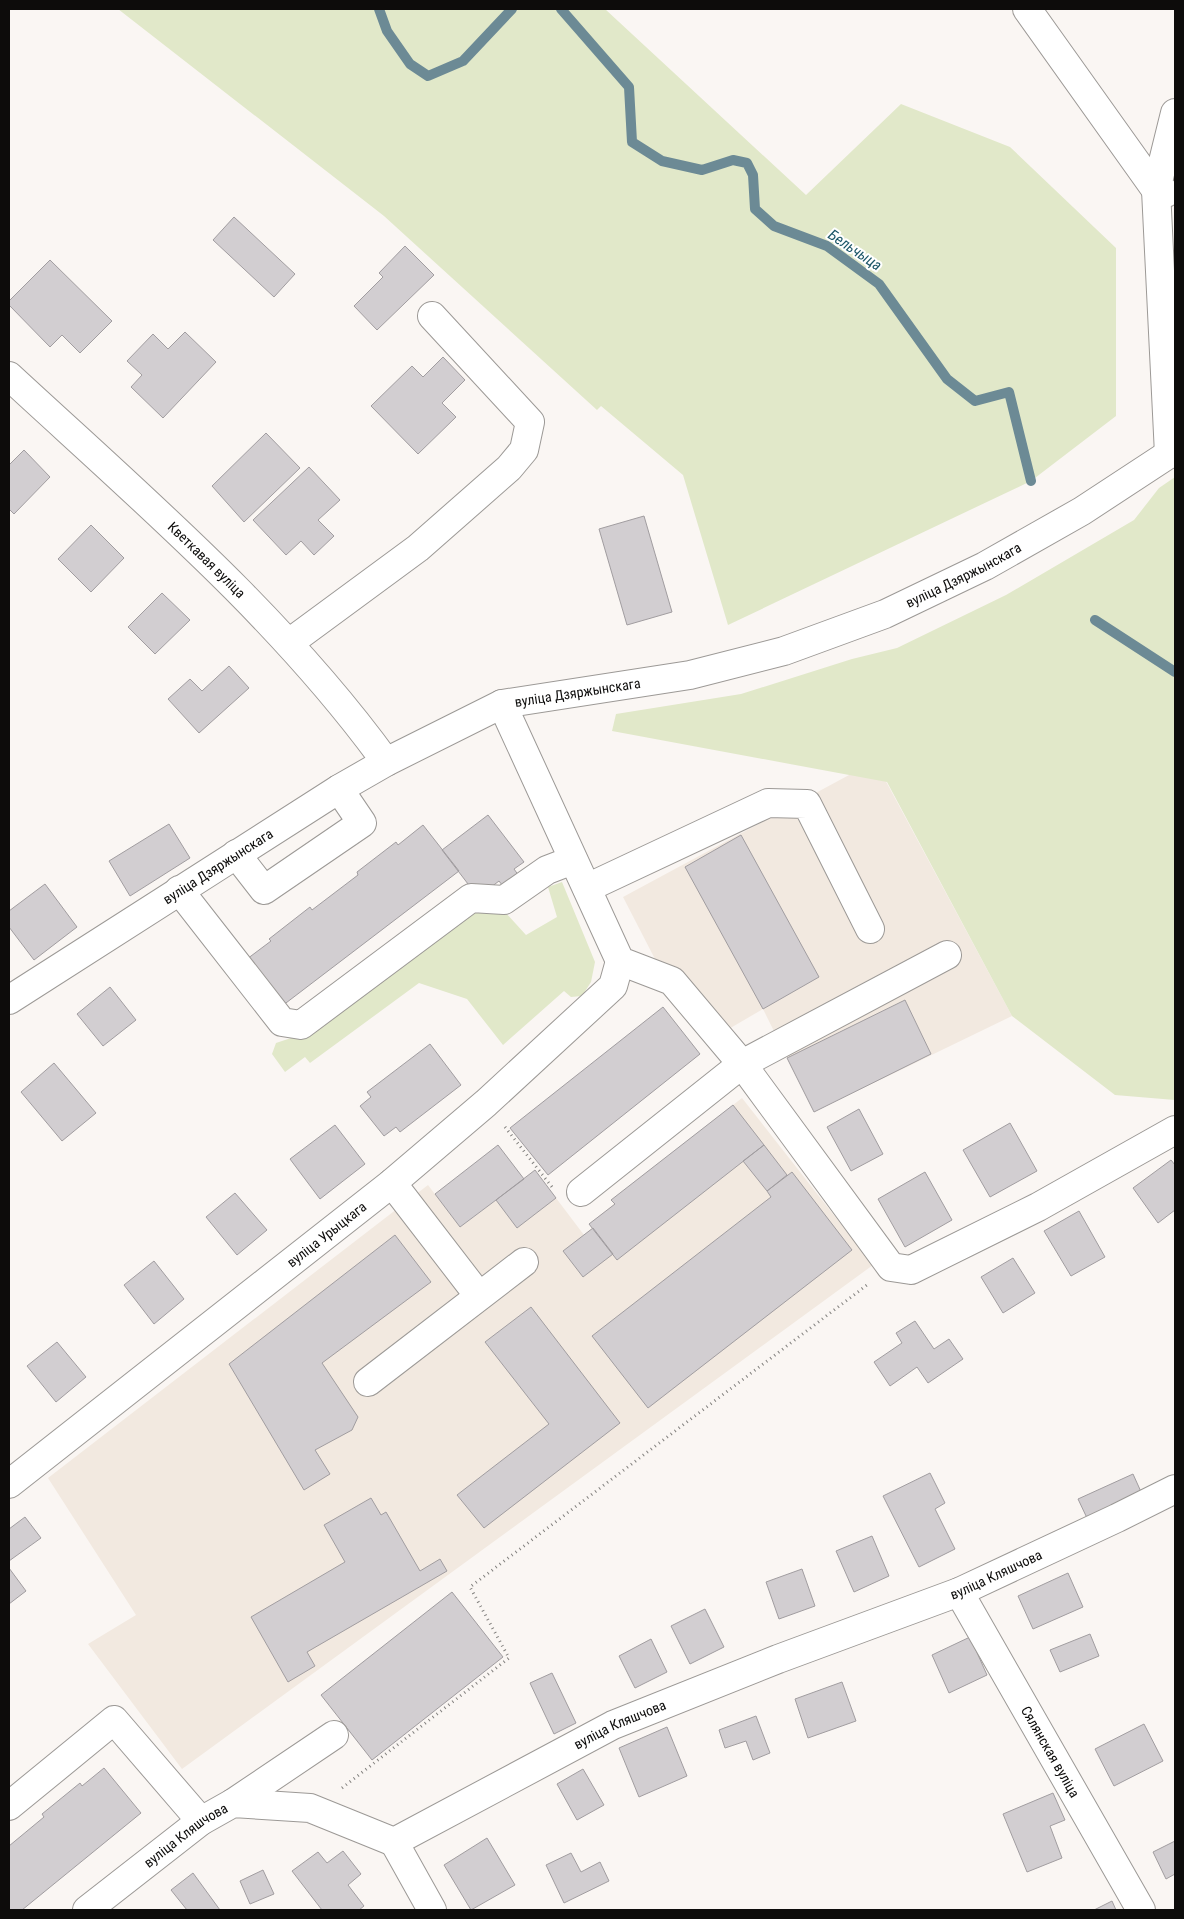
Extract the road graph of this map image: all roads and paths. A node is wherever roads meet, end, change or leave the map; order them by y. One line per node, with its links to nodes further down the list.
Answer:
1 (1027, 9): 3 (street)
2 (1175, 113): 3 (street)
3 (1166, 193): 6 (street)
4 (432, 316): 7 (street)
5 (9, 376): 7 (street, Кветкавая вуліца)
6 (1172, 452): 8 (street, вуліца Дзяржынскага)
7 (289, 643): 9 (street, Кветкавая вуліца)
8 (502, 704): 9 (street, вуліца Дзяржынскага); 12 (street)
9 (386, 762): 10 (street, вуліца Дзяржынскага)
10 (339, 789): 11 (street, вуліца Дзяржынскага); 11 (street)
11 (236, 854): 14 (street, вуліца Дзяржынскага)
12 (573, 860): 13 (street); 14 (street)
13 (587, 888): 15 (street); 17 (street)
14 (179, 890): 18 (street, вуліца Дзяржынскага)
15 (870, 929)
16 (948, 955): 19 (street)
17 (620, 961): 19 (street); 20 (street, вуліца Урыцкага)
18 (9, 1000)
19 (742, 1064): 23 (street); 25 (street)
20 (486, 1102): 22 (street, вуліца Урыцкага); 23 (path)
21 (1175, 1130): 25 (street)
22 (392, 1183): 26 (street); 28 (street, вуліца Урыцкага)
23 (581, 1192)
24 (524, 1262): 26 (street)
25 (891, 1267): 34 (path)
26 (479, 1296): 27 (street)
27 (368, 1382)
28 (9, 1484)
29 (1175, 1488): 30 (street, вуліца Кляшчова)
30 (959, 1592): 36 (street, вуліца Кляшчова); 39 (street, Сялянская вуліца)
31 (334, 1735): 32 (street)
32 (233, 1803): 34 (street, вуліца Кляшчова); 35 (street, вуліца Кляшчова)
33 (9, 1806): 35 (street)
34 (310, 1808): 36 (street, вуліца Кляшчова)
35 (201, 1821): 37 (street, вуліца Кляшчова)
36 (394, 1842): 38 (street)
37 (87, 1910)
38 (432, 1910)
39 (1141, 1910)

